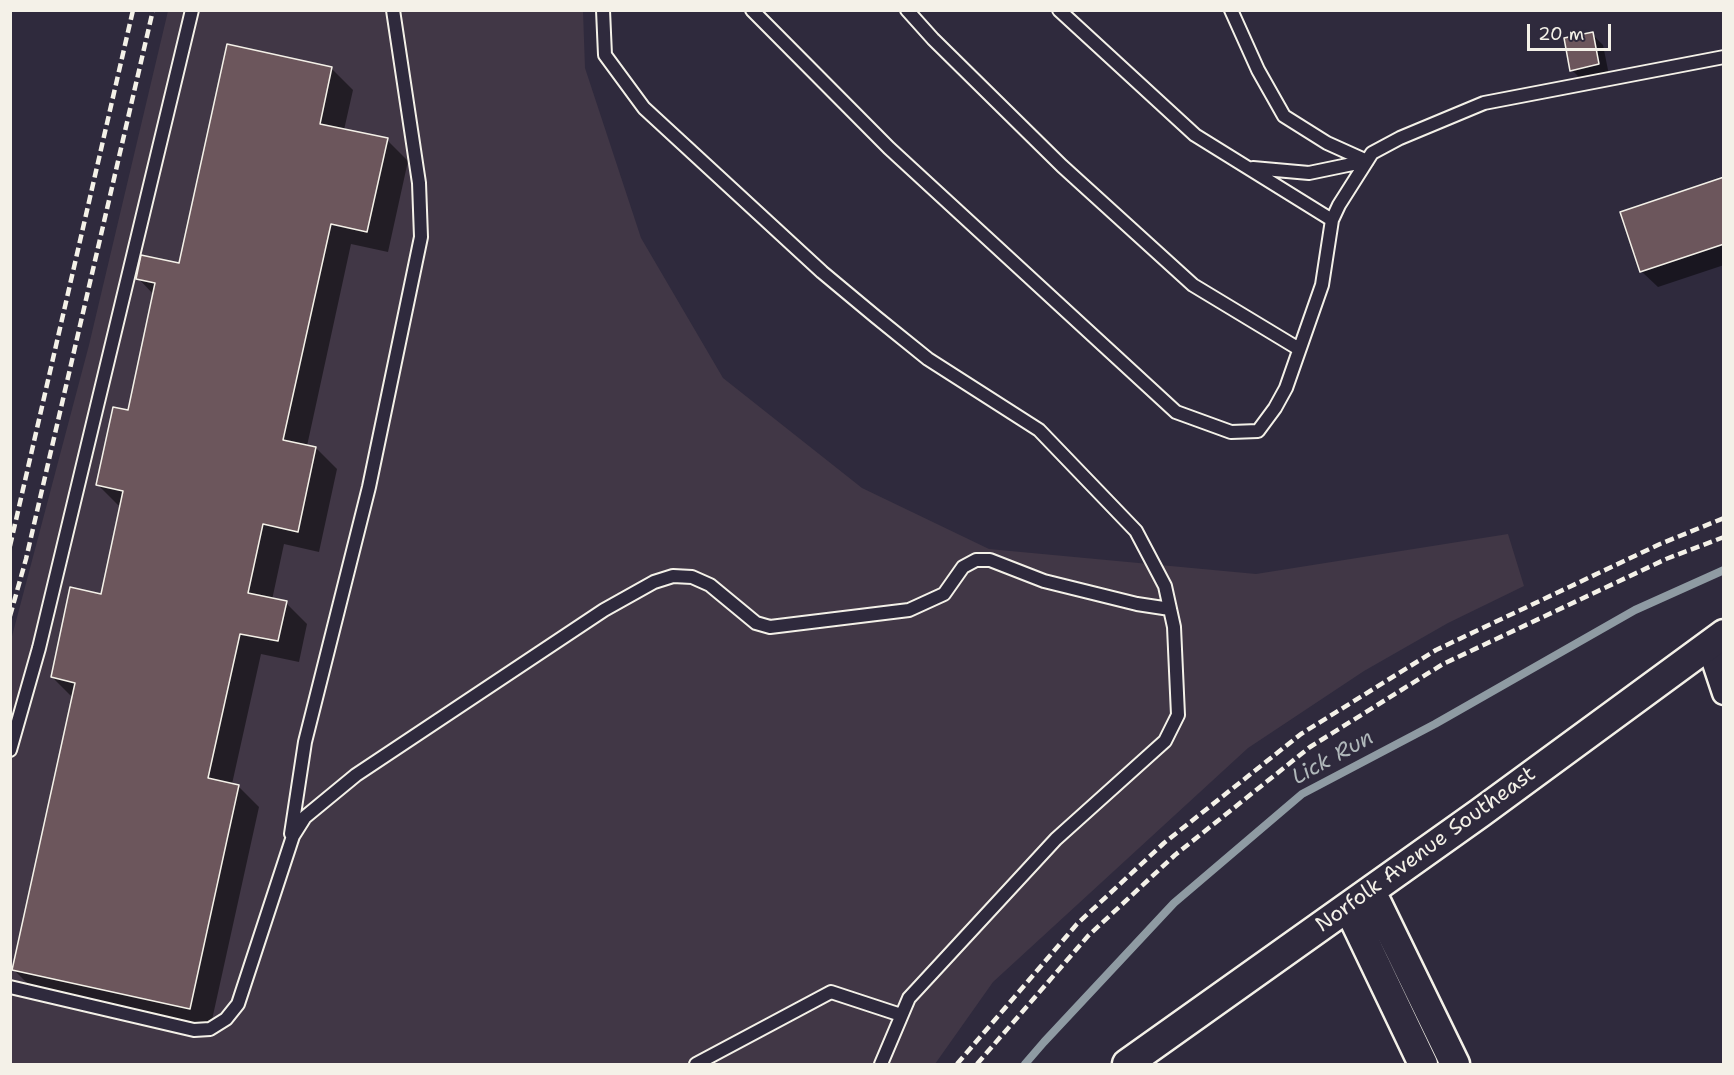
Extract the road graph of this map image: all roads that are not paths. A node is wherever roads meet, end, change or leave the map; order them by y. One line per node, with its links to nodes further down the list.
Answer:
1 (192, 10): 16 (lane)
2 (393, 10): 17 (lane)
3 (603, 10): 13 (lane)
4 (752, 10): 12 (lane)
5 (907, 10): 12 (lane)
6 (1059, 10): 10 (lane)
7 (1231, 10): 9 (lane)
8 (1724, 57): 9 (lane)
9 (1367, 161): 10 (lane); 11 (lane)
10 (1248, 168): 11 (lane)
11 (1332, 220): 12 (lane)
12 (1299, 349)
13 (1170, 609): 17 (lane); 20 (lane)
14 (1716, 640): 15 (street); 18 (street, Norfolk Avenue Southeast)
15 (1724, 693)
16 (10, 750)
17 (289, 847): 19 (lane)
18 (1359, 899): 23 (street, Norfolk Avenue Southeast); 24 (street); 25 (street)
19 (10, 987)
20 (901, 1015): 21 (lane); 22 (lane)
21 (696, 1065)
22 (881, 1065)
23 (1127, 1065)
24 (1423, 1065)
25 (1455, 1065)

